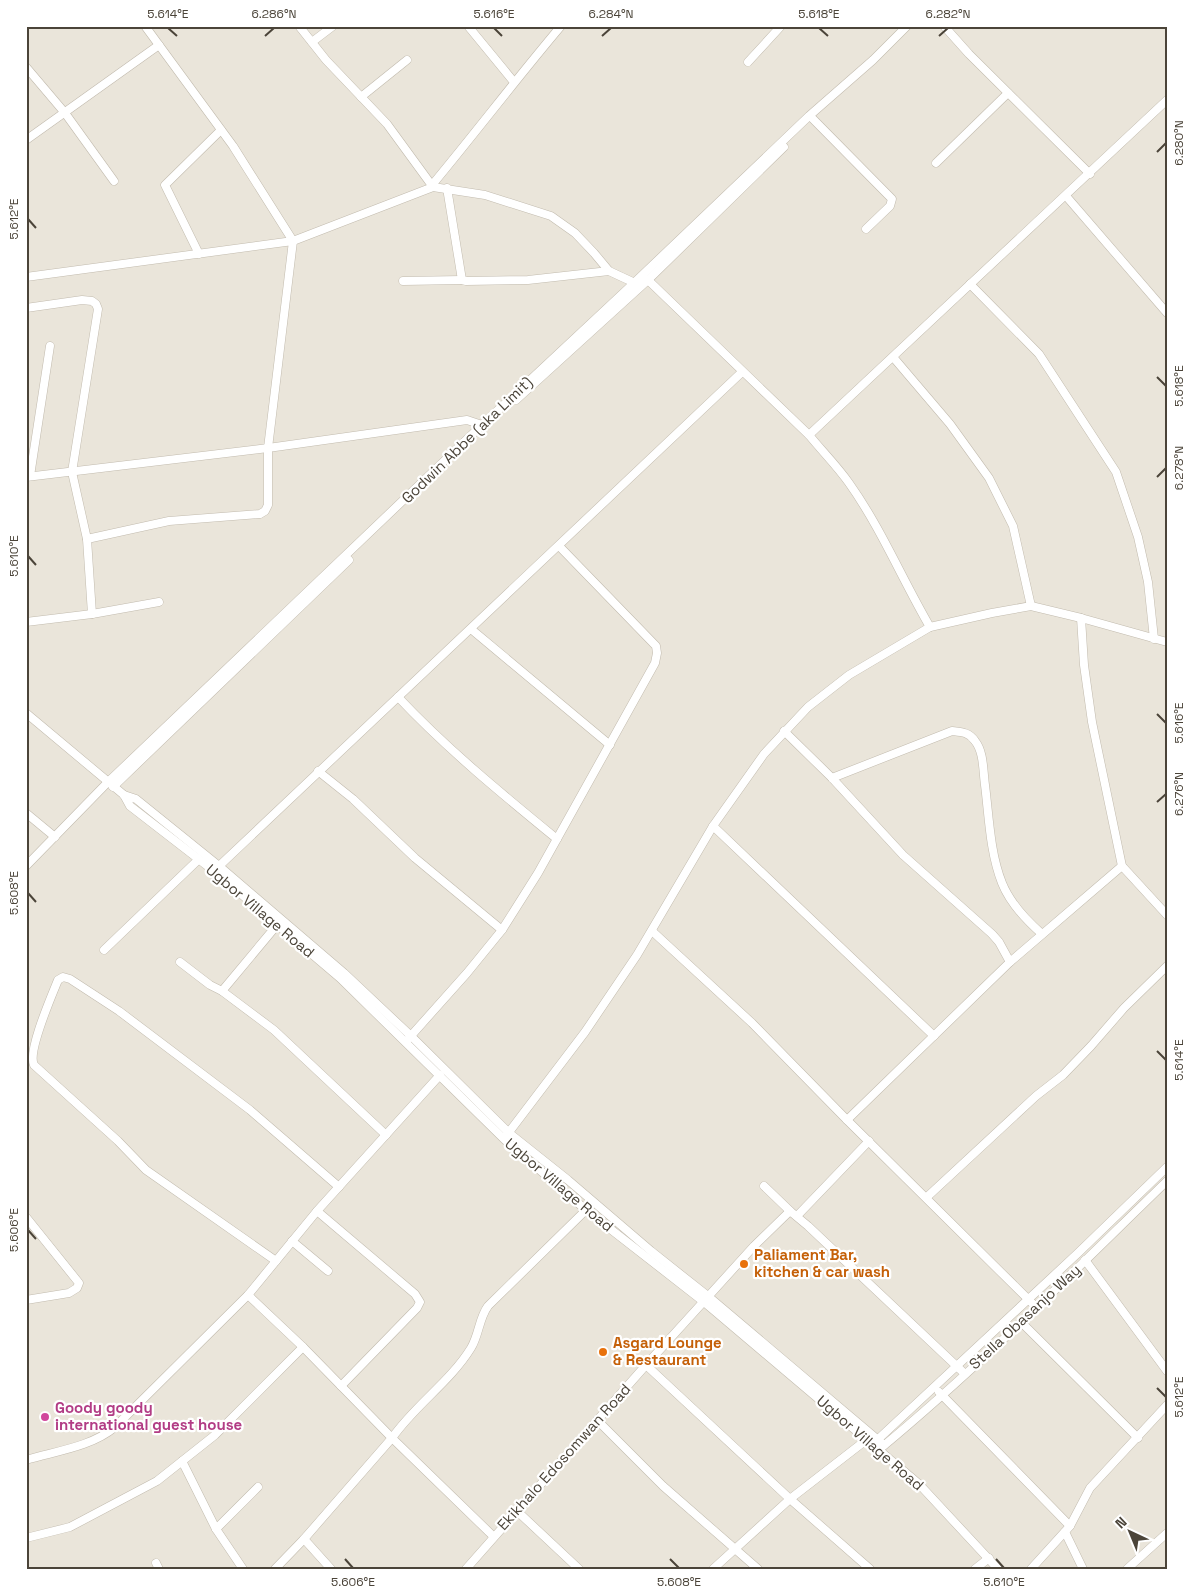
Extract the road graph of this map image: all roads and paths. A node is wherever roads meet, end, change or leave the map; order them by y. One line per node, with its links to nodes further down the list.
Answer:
1 (145, 26): 10 (street)
2 (299, 26): 9 (street)
3 (333, 26): 9 (street)
4 (468, 26): 14 (street)
5 (561, 26): 14 (street)
6 (781, 26): 12 (street)
7 (907, 26): 17 (street, Godwin Abbe (aka Limit))
8 (944, 26): 15 (street)
9 (312, 42): 16 (street)
10 (159, 44): 19 (street); 21 (street)
11 (407, 60): 16 (street)
12 (748, 62)
13 (26, 67): 19 (street)
14 (514, 82): 26 (street)
15 (1008, 93): 23 (street); 24 (street)
16 (361, 96): 26 (street)
17 (828, 100): 20 (street, Godwin Abbe (aka Limit)); 38 (street, Godwin Abbe (aka Limit))
18 (1167, 100): 24 (street)
19 (65, 113): 22 (street); 25 (street)
20 (813, 119): 29 (street); 35 (street, Godwin Abbe (aka Limit))
21 (220, 130): 30 (street); 31 (street)
22 (26, 140)
23 (936, 163)
24 (1090, 174): 28 (street)
25 (114, 180)
26 (433, 186): 27 (street); 30 (street)
27 (447, 188): 32 (street); 34 (street)
28 (1066, 196): 37 (street); 40 (street)
29 (866, 229)
30 (293, 240): 31 (street); 46 (street)
31 (199, 254): 33 (street)
32 (608, 271): 34 (street); 38 (street)
33 (26, 277)
34 (462, 280): 36 (street)
35 (648, 280): 38 (street, Godwin Abbe (aka Limit)); 43 (street)
36 (403, 281)
37 (970, 284): 42 (street); 58 (street)
38 (638, 285): 44 (street, Godwin Abbe (aka Limit))
39 (26, 308): 47 (street)
40 (1167, 314)
41 (50, 346): 48 (street)
42 (893, 357): 45 (street); 52 (street)
43 (742, 372): 45 (street); 50 (street)
44 (485, 426): 46 (street); 66 (street, Godwin Abbe (aka Limit))
45 (809, 435): 56 (street)
46 (268, 448): 47 (street); 49 (street)
47 (72, 472): 48 (street); 49 (street)
48 (28, 476)
49 (87, 539): 53 (street)
50 (559, 546): 57 (street); 63 (street)
51 (159, 602): 53 (street)
52 (1031, 606): 54 (street); 56 (street)
53 (92, 614): 55 (street)
54 (1081, 618): 58 (street); 74 (street)
55 (26, 622)
56 (930, 627): 62 (street)
57 (471, 629): 60 (street); 63 (street)
58 (1154, 639): 59 (street)
59 (1167, 642)
60 (398, 697): 64 (street); 71 (street)
61 (26, 713): 66 (street, Ugbor Village Road)
62 (784, 731): 65 (street); 69 (street)
63 (610, 745): 71 (street)
64 (318, 771): 75 (street); 78 (street)
65 (832, 778): 80 (street); 83 (street)
66 (111, 784): 67 (street, Ugbor Village Road); 70 (street, Godwin Abbe (aka Limit))
67 (124, 795): 72 (street, Ugbor Village Road); 75 (street, Ugbor Village Road)
68 (26, 813): 70 (street)
69 (714, 826): 79 (street); 86 (street)
70 (55, 837): 73 (street, Godwin Abbe (aka Limit))
71 (557, 839): 78 (street)
72 (198, 860): 75 (street, Ugbor Village Road); 81 (street)
73 (26, 866)
74 (1122, 866): 76 (street); 80 (street)
75 (216, 869): 77 (street, Ugbor Village Road); 87 (street, Ugbor Village Road)
76 (1167, 915)
77 (277, 925): 85 (street); 87 (street, Ugbor Village Road)
78 (502, 930): 87 (street)
79 (652, 931): 89 (street); 91 (street)
80 (1042, 934): 83 (street)
81 (104, 950)
82 (180, 962): 85 (street)
83 (1010, 962): 86 (street)
84 (1167, 966): 97 (street)
85 (222, 991): 90 (street)
86 (934, 1036): 89 (street)
87 (408, 1038): 88 (street, Ugbor Village Road); 91 (street, Ugbor Village Road)
88 (440, 1075): 90 (street); 91 (street, Ugbor Village Road)
89 (847, 1120): 92 (street)
90 (386, 1135): 95 (street)
91 (506, 1136): 98 (street, Ugbor Village Road); 107 (street, Ugbor Village Road)
92 (868, 1141): 97 (street); 100 (street, Ekikhalo Edosomwan Road)
93 (1167, 1167): 108 (street)
94 (1167, 1182): 103 (street, Stella Obasanjo Way)
95 (339, 1186): 99 (street); 104 (street)
96 (764, 1186): 100 (street)
97 (926, 1197): 108 (street)
98 (586, 1210): 107 (street, Ugbor Village Road); 122 (street)
99 (317, 1212): 102 (street); 117 (street)
100 (794, 1214): 107 (street, Ekikhalo Edosomwan Road); 114 (street)
101 (26, 1217): 109 (street)
102 (292, 1241): 104 (street); 105 (street)
103 (1085, 1260): 110 (street, Stella Obasanjo Way); 115 (street)
104 (276, 1261): 106 (street)
105 (328, 1271)
106 (248, 1295): 112 (street); 125 (street)
107 (706, 1299): 113 (street, Ekikhalo Edosomwan Road); 124 (street, Ugbor Village Road)
108 (1029, 1299): 110 (street); 114 (street)
109 (26, 1300)
110 (1036, 1307): 111 (street, Stella Obasanjo Way)
111 (1021, 1322): 116 (street, Stella Obasanjo Way); 123 (street)
112 (303, 1347): 117 (street); 126 (street)
113 (646, 1365): 121 (street, Ekikhalo Edosomwan Road); 128 (street)
114 (957, 1367): 116 (street); 118 (street)
115 (1167, 1371)
116 (965, 1374): 119 (street, Stella Obasanjo Way)
117 (341, 1386): 122 (street)
118 (934, 1388): 119 (street); 124 (street)
119 (942, 1394): 124 (street, Stella Obasanjo Way); 131 (street)
120 (1167, 1405): 123 (street)
121 (597, 1420): 129 (street, Ekikhalo Edosomwan Road); 136 (street)
122 (392, 1438): 133 (street); 135 (street)
123 (1138, 1438): 131 (street)
124 (875, 1442): 128 (street); 137 (street, Ugbor Village Road)
125 (26, 1460)
126 (182, 1460): 130 (street); 134 (street)
127 (258, 1488): 130 (street)
128 (790, 1499): 136 (street); 145 (street)
129 (517, 1511): 133 (street, Ekikhalo Edosomwan Road); 142 (street)
130 (216, 1529): 138 (street)
131 (1067, 1529): 148 (street); 149 (street)
132 (1167, 1532): 150 (street)
133 (493, 1536): 141 (street, Ekikhalo Edosomwan Road)
134 (26, 1538)
135 (304, 1539): 139 (street); 140 (street)
136 (735, 1548): 143 (street); 144 (street)
137 (989, 1558): 146 (street); 147 (street, Ugbor Village Road)
138 (243, 1569)
139 (275, 1569)
140 (330, 1569)
141 (466, 1569)
142 (578, 1569)
143 (713, 1569)
144 (758, 1569)
145 (870, 1569)
146 (975, 1569)
147 (998, 1569)
148 (1030, 1569)
149 (1083, 1569)
150 (1127, 1569)

